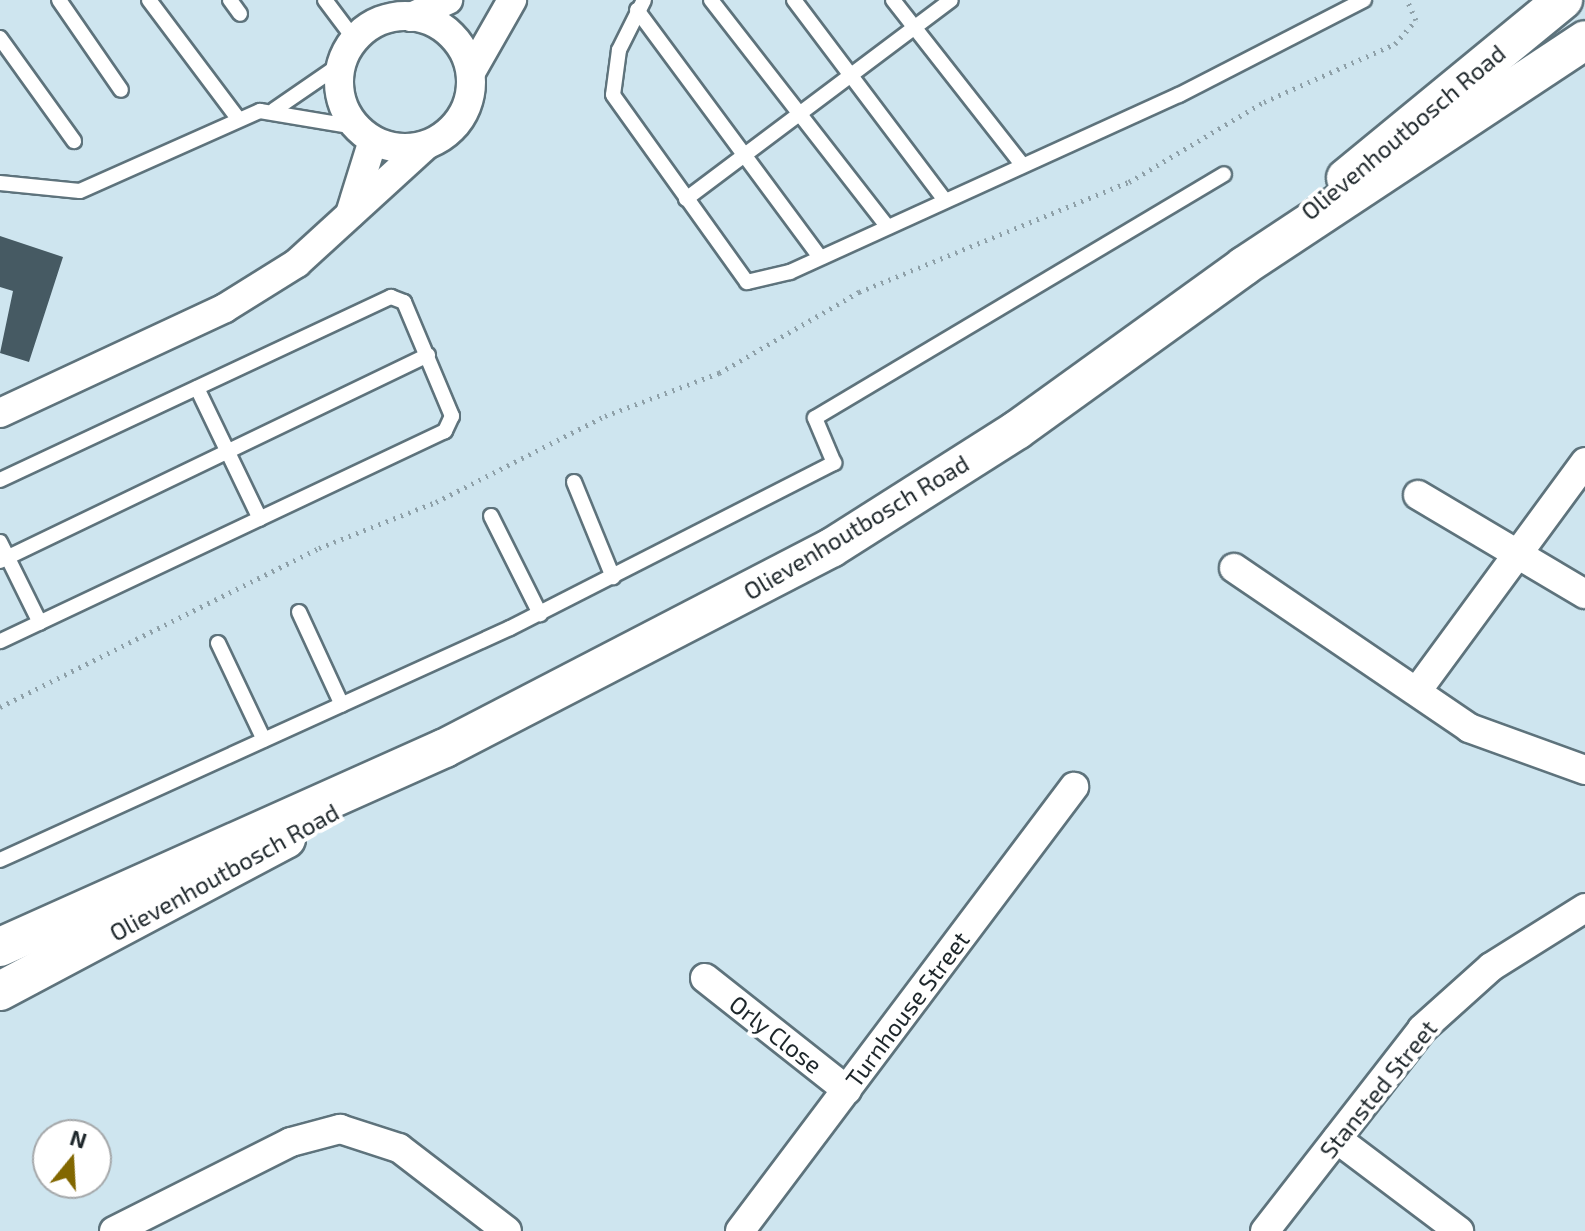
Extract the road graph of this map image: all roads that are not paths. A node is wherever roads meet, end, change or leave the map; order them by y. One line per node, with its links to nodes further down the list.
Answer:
1 (59, 0): 23 (lane)
2 (149, 0): 26 (lane)
3 (230, 0): 14 (lane)
4 (325, 0): 18 (lane)
5 (448, 0): 15 (street)
6 (512, 0): 21 (street)
7 (711, 0): 25 (lane)
8 (794, 0): 22 (lane)
9 (893, 0): 16 (lane)
10 (951, 0): 16 (lane)
11 (1364, 0): 31 (lane)
12 (1563, 0): 39 (main road, Olievenhoutbosch Road)
13 (640, 5): 30 (lane); 34 (lane)
14 (240, 14)
15 (411, 17): 18 (street); 21 (street)
16 (913, 28): 22 (lane); 31 (lane)
17 (0, 38): 28 (lane)
18 (355, 40): 20 (street)
19 (1585, 40): 39 (main road, Olievenhoutbosch Road)
20 (341, 64): 24 (lane); 27 (street)
21 (471, 72): 29 (street)
22 (852, 74): 25 (lane); 35 (lane)
23 (121, 90)
24 (274, 110): 26 (lane); 27 (lane)
25 (799, 114): 30 (lane); 37 (lane)
26 (237, 117): 33 (lane)
27 (364, 134): 29 (street); 36 (street)
28 (74, 141)
29 (425, 146): 36 (street)
30 (741, 158): 34 (lane); 38 (lane)
31 (1021, 163): 35 (lane)
32 (1224, 174): 54 (lane)
33 (0, 183)
34 (686, 199): 38 (lane)
35 (944, 199): 37 (lane)
36 (350, 214): 42 (street)
37 (887, 226): 38 (lane)
38 (820, 257)
39 (1244, 266): 64 (main road, Olievenhoutbosch Road)
40 (428, 355): 41 (lane); 43 (lane); 49 (lane)
41 (197, 388): 43 (lane); 45 (lane)
42 (0, 413)
43 (228, 452): 49 (lane); 52 (lane)
44 (1585, 462): 51 (street)
45 (0, 480)
46 (574, 482): 54 (lane)
47 (1418, 495): 51 (street)
48 (491, 516): 57 (lane)
49 (260, 519): 58 (lane)
50 (0, 542): 52 (lane)
51 (1515, 554): 55 (street); 61 (street)
52 (4, 559): 58 (lane)
53 (1234, 568): 61 (street)
54 (613, 577): 57 (lane)
55 (1585, 594)
56 (299, 612): 62 (lane)
57 (540, 614): 62 (lane)
58 (40, 623): 59 (lane)
59 (0, 641)
60 (218, 643): 63 (lane)
61 (1417, 691): 65 (street)
62 (342, 705): 63 (lane)
63 (264, 740): 67 (lane)
64 (445, 748): 68 (main road, Olievenhoutbosch Road); 70 (main road, Olievenhoutbosch Road)
65 (1585, 770)
66 (1074, 787): 74 (street, Turnhouse Street)
67 (2, 854)
68 (214, 880): 71 (main road); 73 (main road, Olievenhoutbosch Road)
69 (1585, 908): 75 (street, Stansted Street)
70 (0, 947)
71 (0, 975)
72 (705, 978): 74 (street, Orly Close)
73 (0, 991)
74 (847, 1090): 78 (street, Turnhouse Street)
75 (1337, 1139): 79 (street, Stansted Street); 80 (street)
76 (114, 1231): 77 (street)
77 (507, 1231)
78 (740, 1231)
79 (1265, 1231)
80 (1459, 1231)

